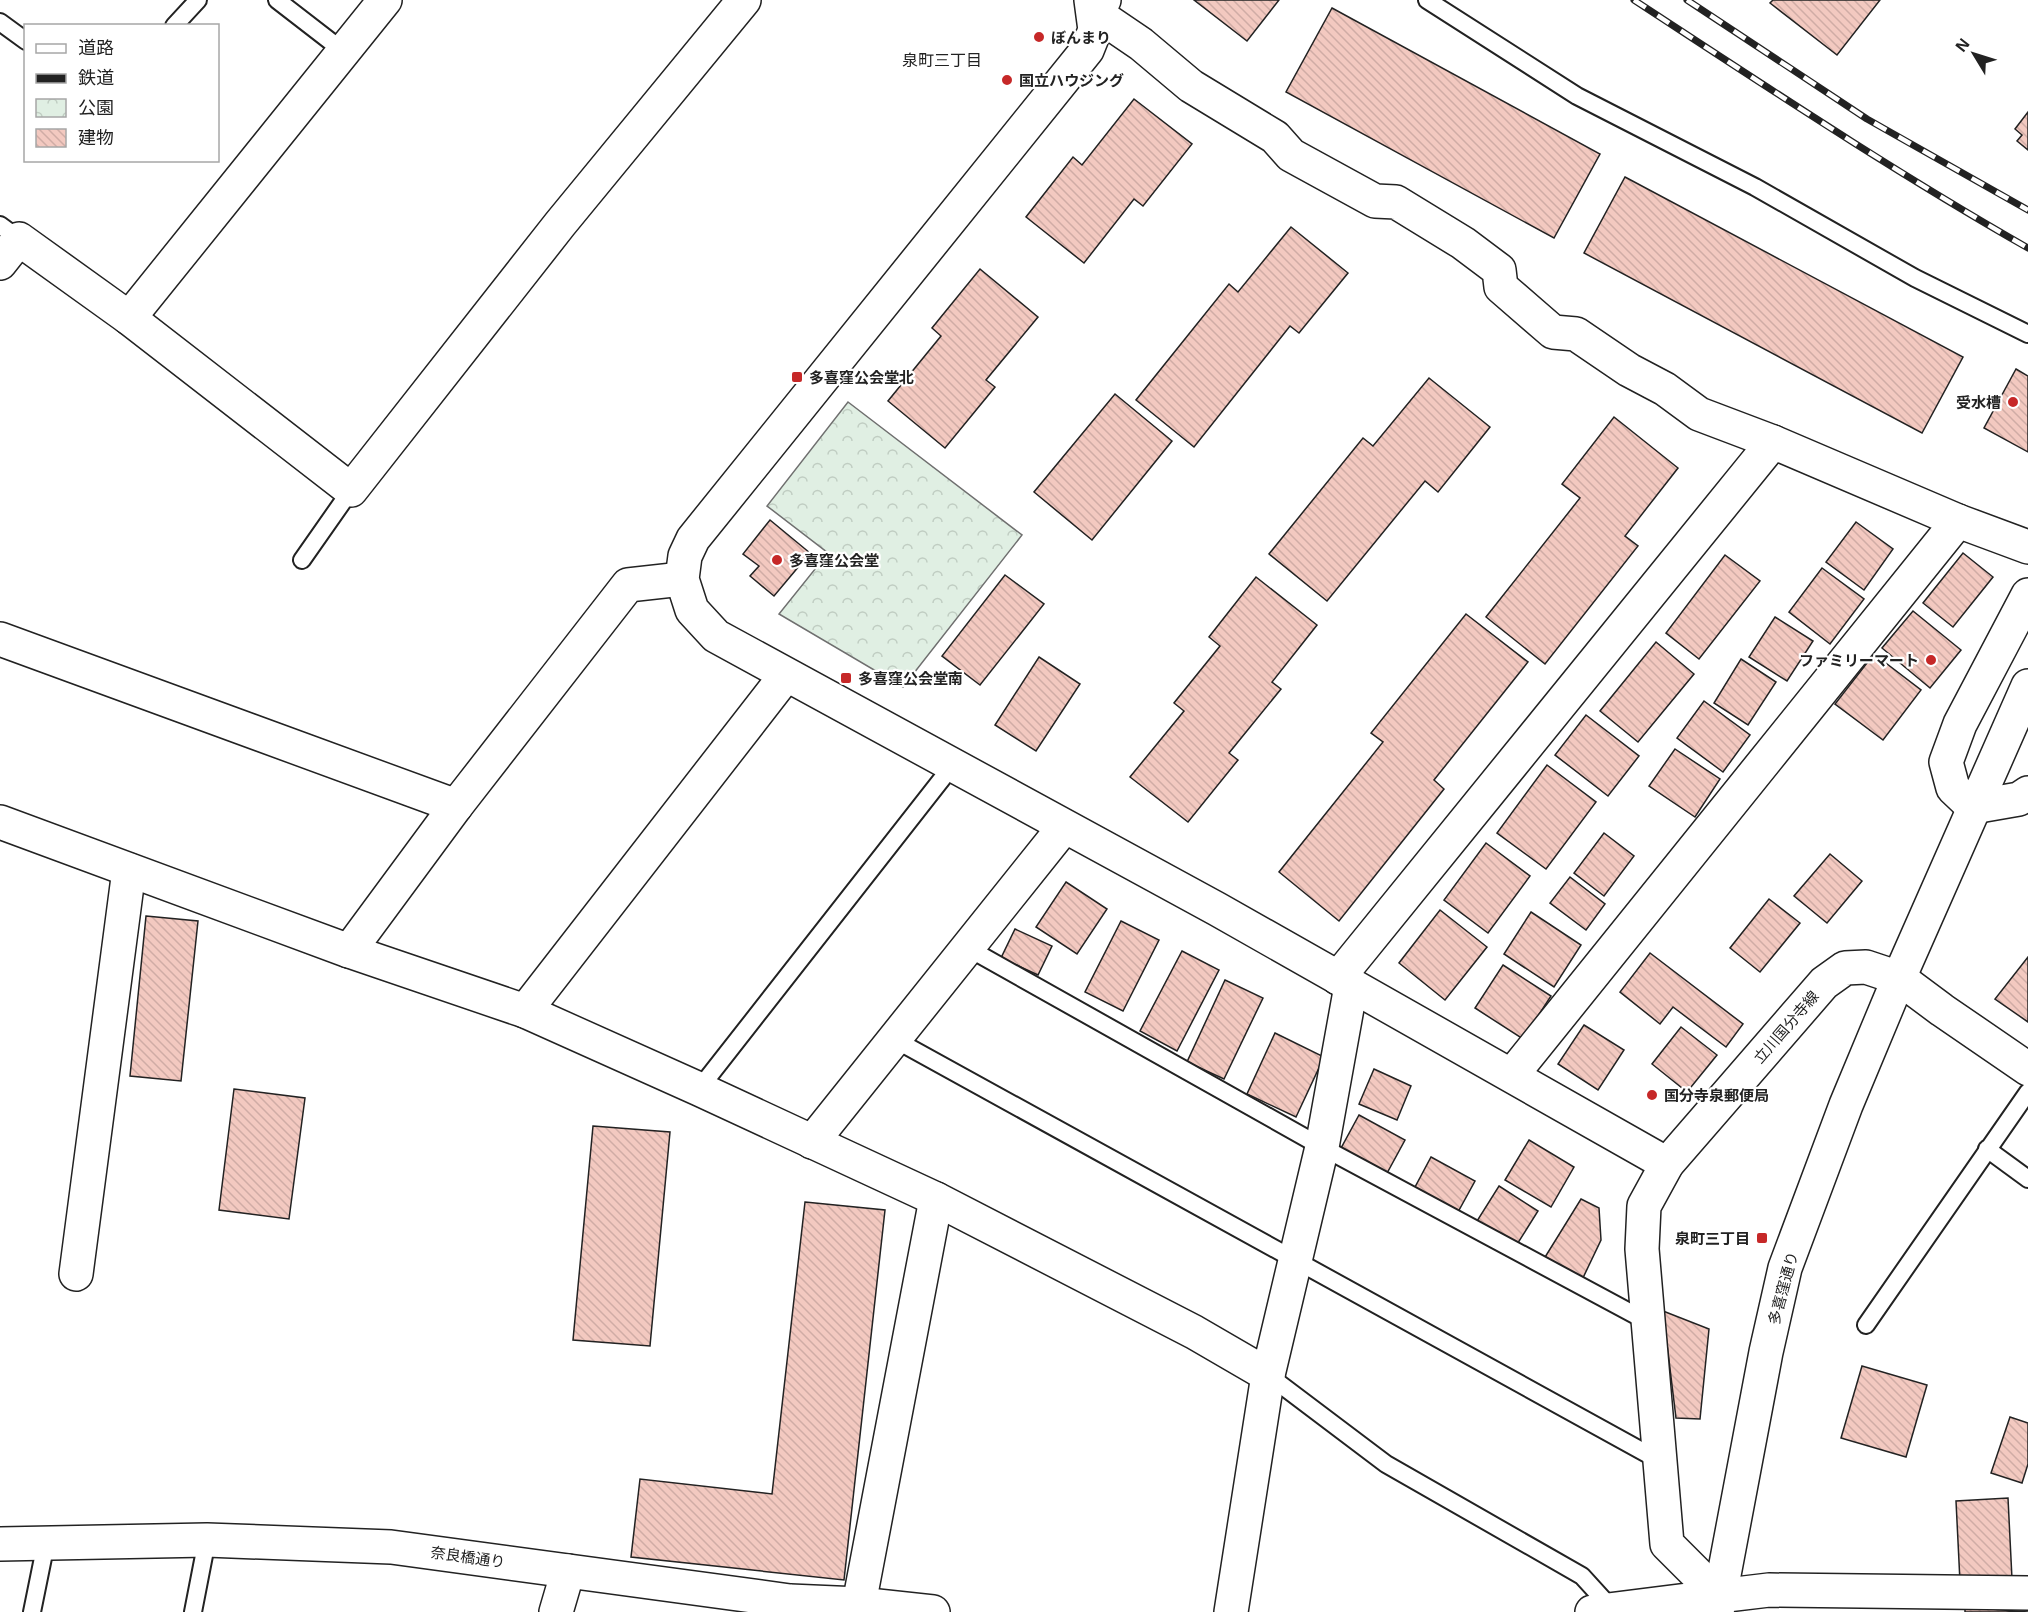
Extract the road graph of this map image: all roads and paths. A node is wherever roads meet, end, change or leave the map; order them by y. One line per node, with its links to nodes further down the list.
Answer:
1 (198, 0): 8 (lane)
2 (277, 0): 10 (lane)
3 (385, 0): 10 (street)
4 (744, 0): 15 (street)
5 (1427, 0): 13 (lane)
6 (1096, 4): 14 (street); 19 (street)
7 (0, 22): 9 (lane)
8 (176, 24)
9 (24, 40)
10 (343, 51): 12 (street)
11 (6, 243): 12 (street)
12 (129, 318): 15 (street)
13 (2028, 334)
14 (1773, 442): 16 (street); 34 (street)
15 (351, 489): 18 (lane)
16 (1958, 521): 17 (street); 38 (street)
17 (2028, 547)
18 (302, 560)
19 (682, 579): 22 (street); 26 (street)
20 (2028, 595): 27 (street)
21 (0, 639): 26 (street)
22 (786, 675): 24 (street); 35 (street)
23 (2028, 686): 27 (street)
24 (952, 766): 29 (street); 39 (lane)
25 (2028, 793): 27 (street)
26 (456, 806): 32 (street)
27 (1973, 807): 33 (street)
28 (0, 822): 30 (street)
29 (1064, 827): 31 (street); 34 (street)
30 (129, 870): 32 (street); 48 (street)
31 (968, 948): 36 (street); 42 (lane)
32 (349, 951): 35 (street)
33 (1899, 978): 37 (street, 立川国分寺線); 44 (street, 立川国分寺線); 59 (street, 多喜窪通り)
34 (1344, 982): 38 (street); 42 (street)
35 (525, 1011): 39 (street)
36 (894, 1040): 41 (street); 47 (lane)
37 (2028, 1069)
38 (1512, 1075): 44 (street)
39 (699, 1089): 41 (street)
40 (2028, 1092): 43 (lane)
41 (812, 1142): 46 (street)
42 (1322, 1147): 47 (street); 49 (lane)
43 (1986, 1149): 45 (lane); 50 (lane)
44 (1667, 1164): 49 (street, 立川国分寺線)
45 (2028, 1179)
46 (936, 1199): 51 (street); 58 (street)
47 (1296, 1261): 51 (street); 52 (lane)
48 (76, 1274)
49 (1648, 1322): 52 (street, 立川国分寺線)
50 (1866, 1325)
51 (1268, 1375): 61 (lane); 66 (street)
52 (1660, 1461): 59 (street, 立川国分寺線)
53 (207, 1540): 54 (street, 奈良橋通り); 56 (street, 奈良橋通り); 63 (lane)
54 (46, 1543): 55 (street, 奈良橋通り); 62 (lane)
55 (0, 1544)
56 (568, 1571): 60 (street, 奈良橋通り); 64 (street)
57 (2028, 1593): 59 (street)
58 (859, 1604): 60 (street, 奈良橋通り); 65 (street, 奈良橋通り)
59 (1718, 1604): 61 (street)
60 (789, 1606)
61 (1602, 1611)
62 (32, 1612)
63 (193, 1612)
64 (556, 1612)
65 (933, 1612)
66 (1231, 1612)

